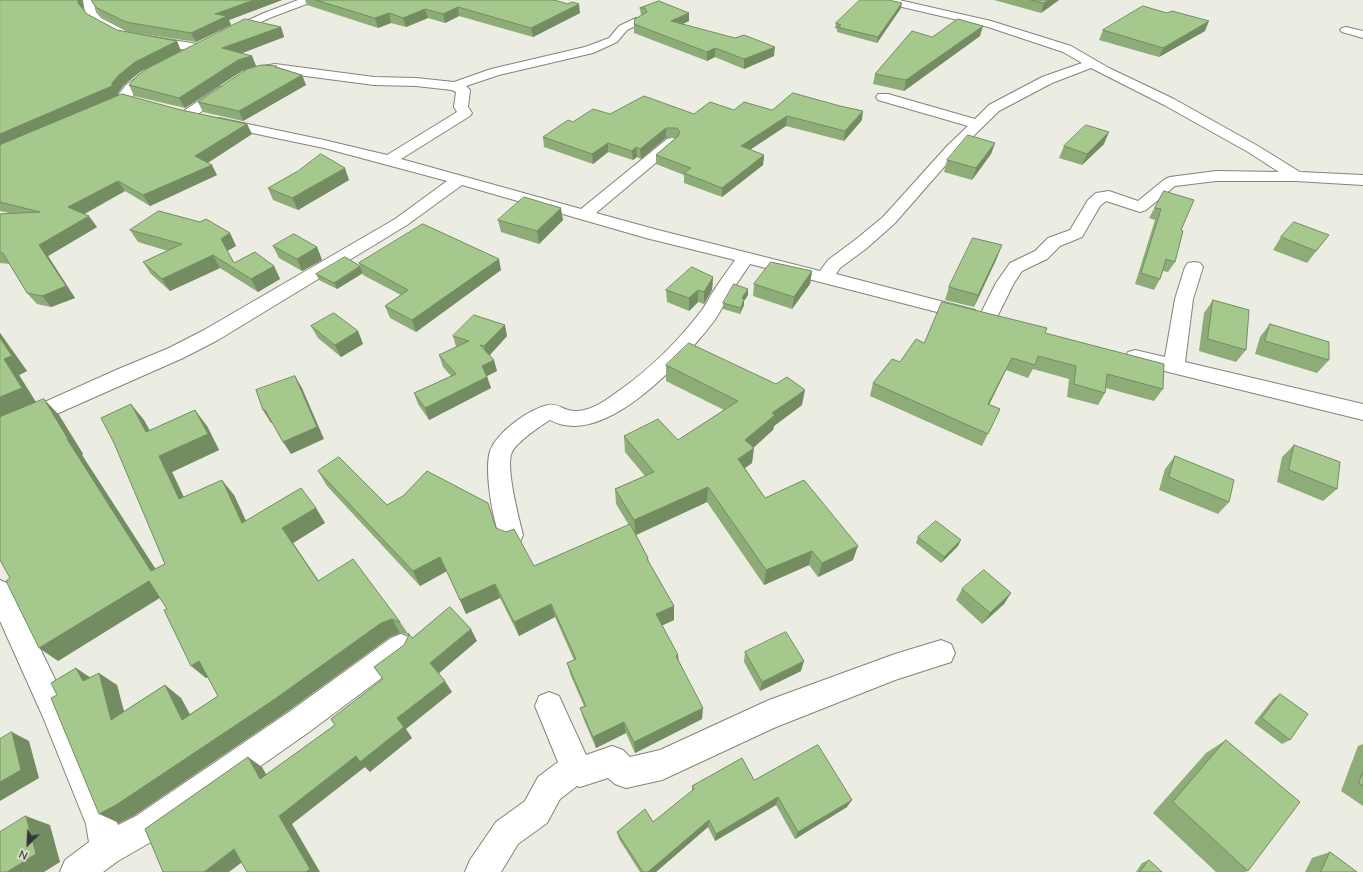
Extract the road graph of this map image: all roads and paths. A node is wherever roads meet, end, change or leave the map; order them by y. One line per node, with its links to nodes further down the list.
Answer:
1 (88, 0): 7 (street)
2 (308, 0): 7 (street)
3 (885, 0): 9 (street)
4 (640, 20): 11 (street)
5 (1346, 30): 6 (street)
6 (1363, 35)
7 (197, 48): 8 (street)
8 (180, 58)
9 (1093, 63): 16 (street); 19 (street)
10 (167, 65): 13 (street)
11 (455, 86): 18 (street); 18 (street)
12 (883, 97): 16 (street)
13 (127, 99): 14 (street); 15 (street)
14 (141, 104)
15 (113, 105)
16 (977, 124): 25 (street)
17 (672, 142): 22 (street)
18 (389, 160): 20 (street)
19 (1296, 176): 21 (street); 25 (street)
20 (459, 180): 22 (street); 29 (street)
21 (1363, 180)
22 (584, 215): 23 (street)
23 (746, 257): 25 (street); 30 (street)
24 (1194, 267): 27 (street)
25 (825, 277)
26 (1122, 354): 27 (street)
27 (1174, 367): 28 (street)
28 (1363, 412)
29 (0, 431)
30 (511, 536)
31 (0, 592): 36 (street)
32 (401, 647): 36 (street)
33 (941, 653): 35 (street)
34 (549, 706): 35 (street)
35 (576, 768): 38 (street)
36 (106, 849): 37 (street)
37 (77, 872)
38 (482, 872)

